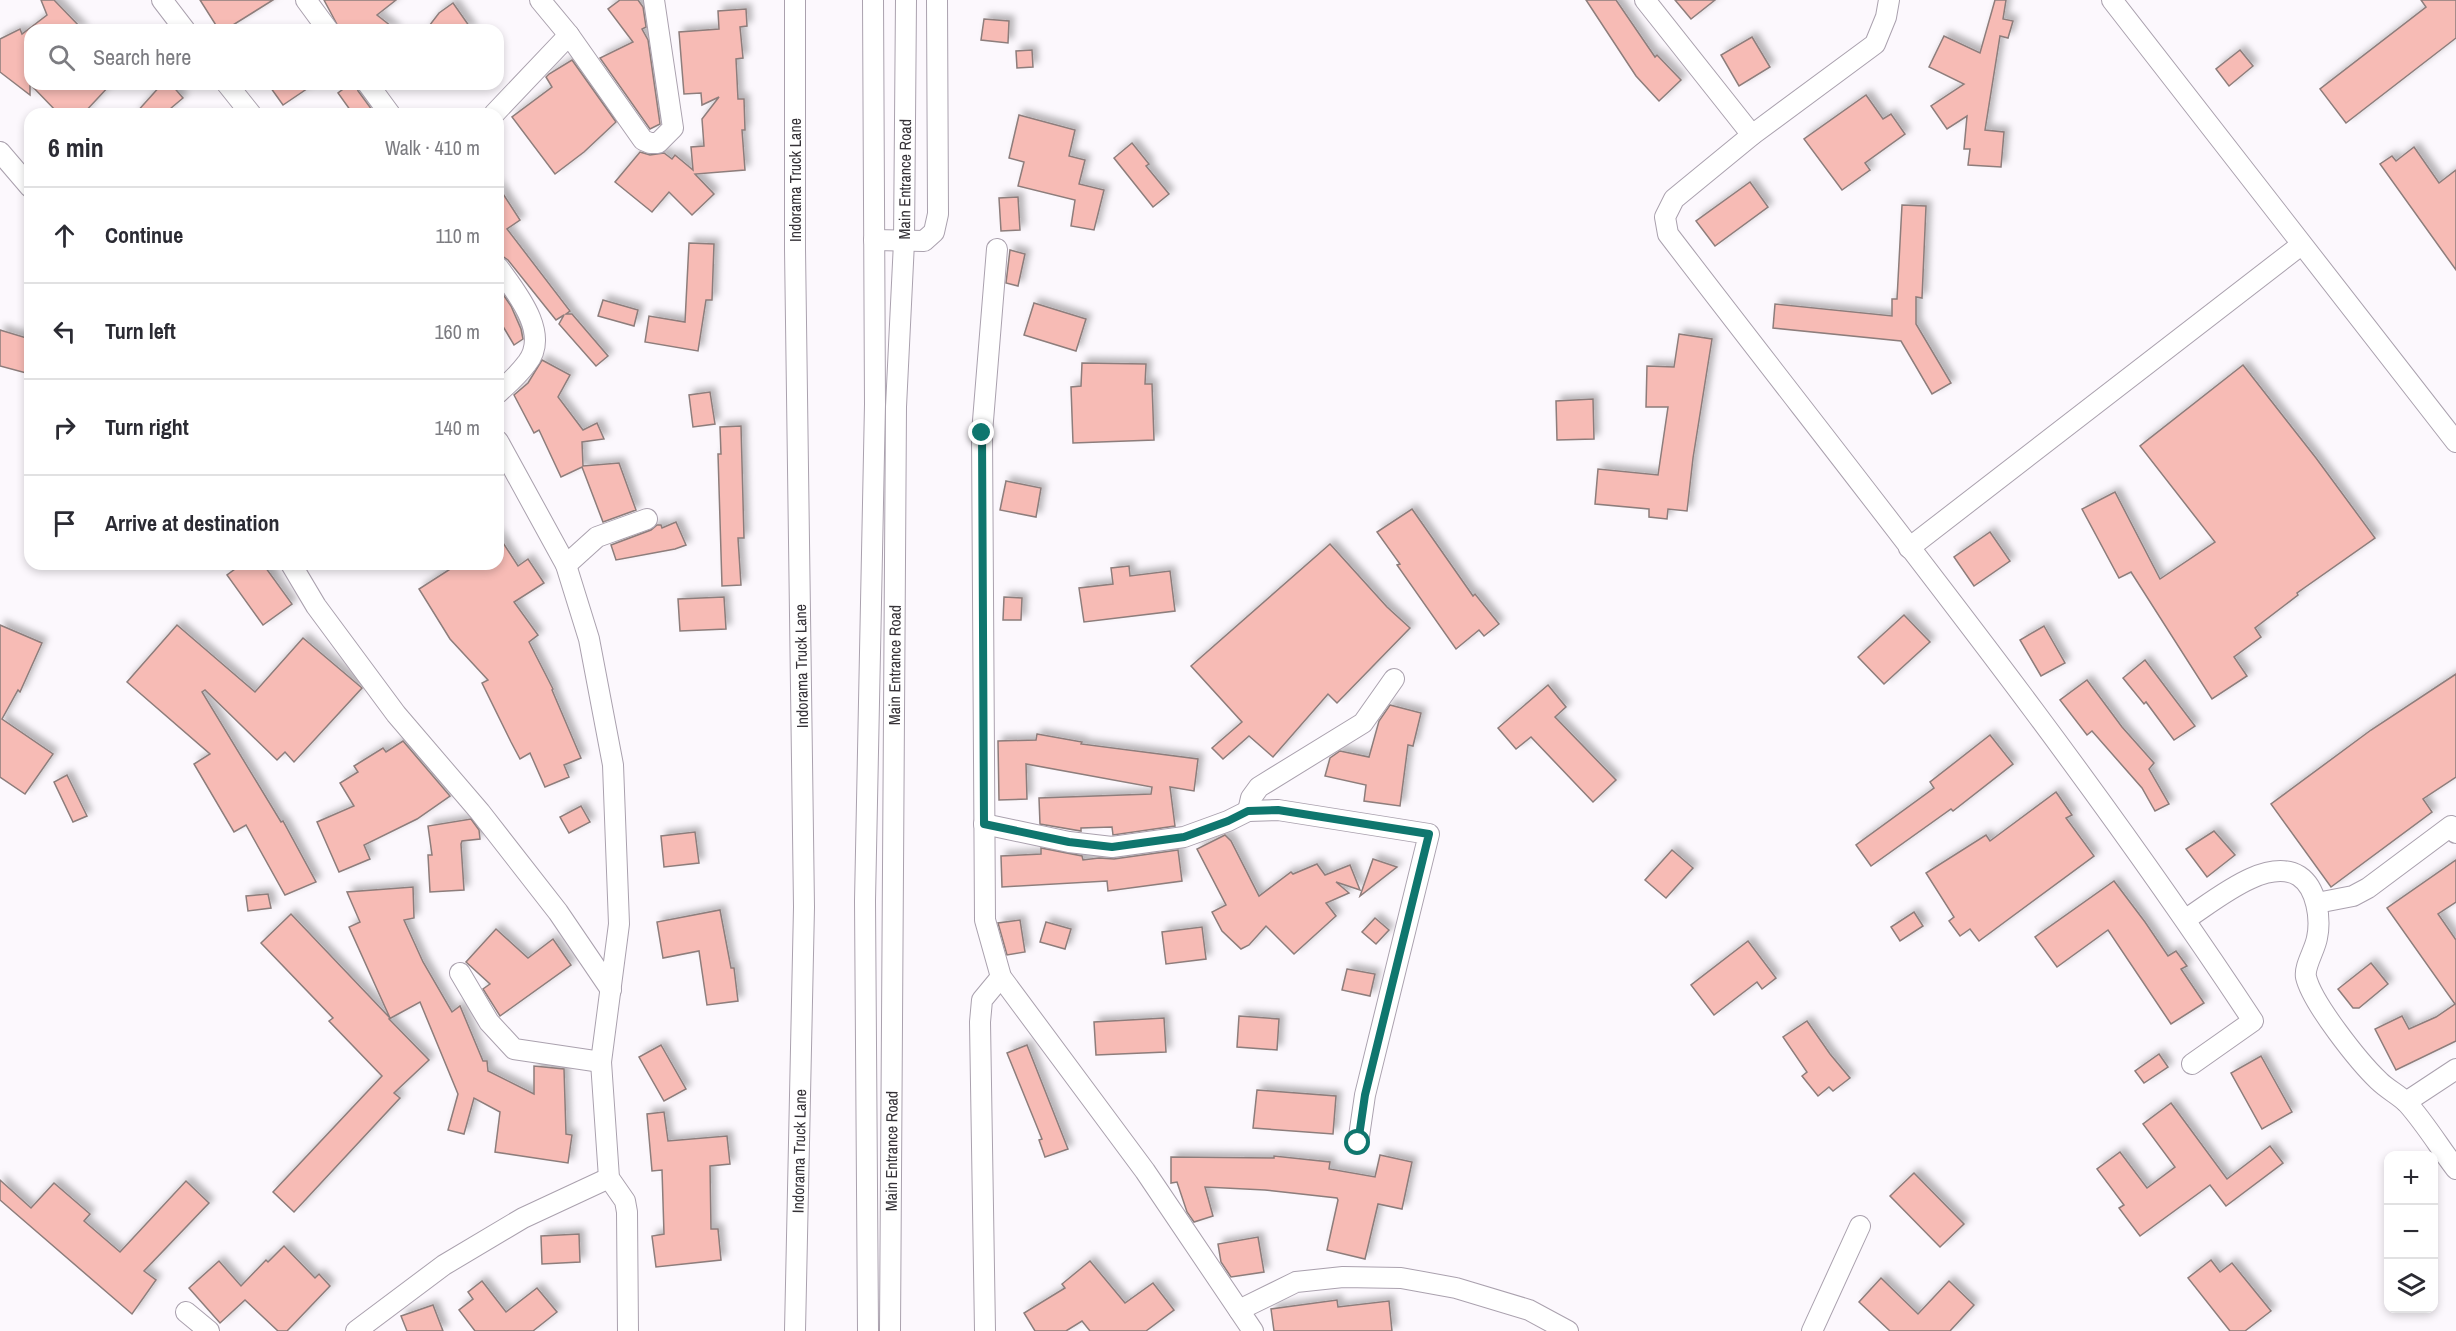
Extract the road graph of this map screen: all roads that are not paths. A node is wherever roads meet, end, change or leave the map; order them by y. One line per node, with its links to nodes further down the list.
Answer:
1 (162, 0): 12 (street)
2 (306, 0): 13 (street)
3 (540, 0): 14 (street)
4 (654, 0): 14 (street)
5 (795, 0): 57 (street, Indorama Truck Lane)
6 (873, 0): 23 (street)
7 (906, 0): 24 (street, Main Entrance Road)
8 (937, 0): 24 (street)
9 (1645, 0): 20 (street)
10 (1889, 0): 20 (street)
11 (2112, 0): 25 (street)
12 (180, 24)
13 (324, 24)
14 (569, 35): 19 (street)
15 (232, 90): 17 (street)
16 (372, 90): 18 (street)
17 (245, 108)
18 (386, 108)
19 (500, 108)
20 (1752, 135): 32 (street)
21 (0, 152): 22 (street)
22 (24, 180)
23 (874, 240): 24 (street); 58 (street)
24 (904, 242): 59 (street, Main Entrance Road)
25 (2301, 245): 29 (street); 32 (street)
26 (997, 249): 37 (street)
27 (504, 276): 28 (street)
28 (504, 387)
29 (2456, 442)
30 (504, 452): 33 (street)
31 (647, 519): 33 (street)
32 (1908, 548): 40 (street)
33 (566, 565): 43 (street)
34 (295, 570): 43 (street)
35 (1394, 679): 36 (street)
36 (1248, 811): 37 (street); 48 (street)
37 (984, 824): 42 (street)
38 (2456, 833): 39 (street)
39 (2317, 903): 40 (street); 47 (street)
40 (2186, 920): 45 (street)
41 (460, 973): 44 (street)
42 (1001, 977): 52 (street); 60 (street)
43 (611, 990): 44 (street)
44 (601, 1062): 50 (street)
45 (2192, 1064)
46 (2456, 1069): 47 (street)
47 (2406, 1102): 49 (street)
48 (1358, 1143)
49 (2456, 1169)
50 (609, 1179): 55 (street); 56 (street)
51 (1860, 1226): 63 (street)
52 (1239, 1310): 61 (street); 62 (street)
53 (186, 1312): 54 (street)
54 (209, 1331)
55 (356, 1331)
56 (628, 1331)
57 (795, 1331)
58 (868, 1331)
59 (890, 1331)
60 (985, 1331)
61 (1253, 1331)
62 (1568, 1331)
63 (1812, 1331)

